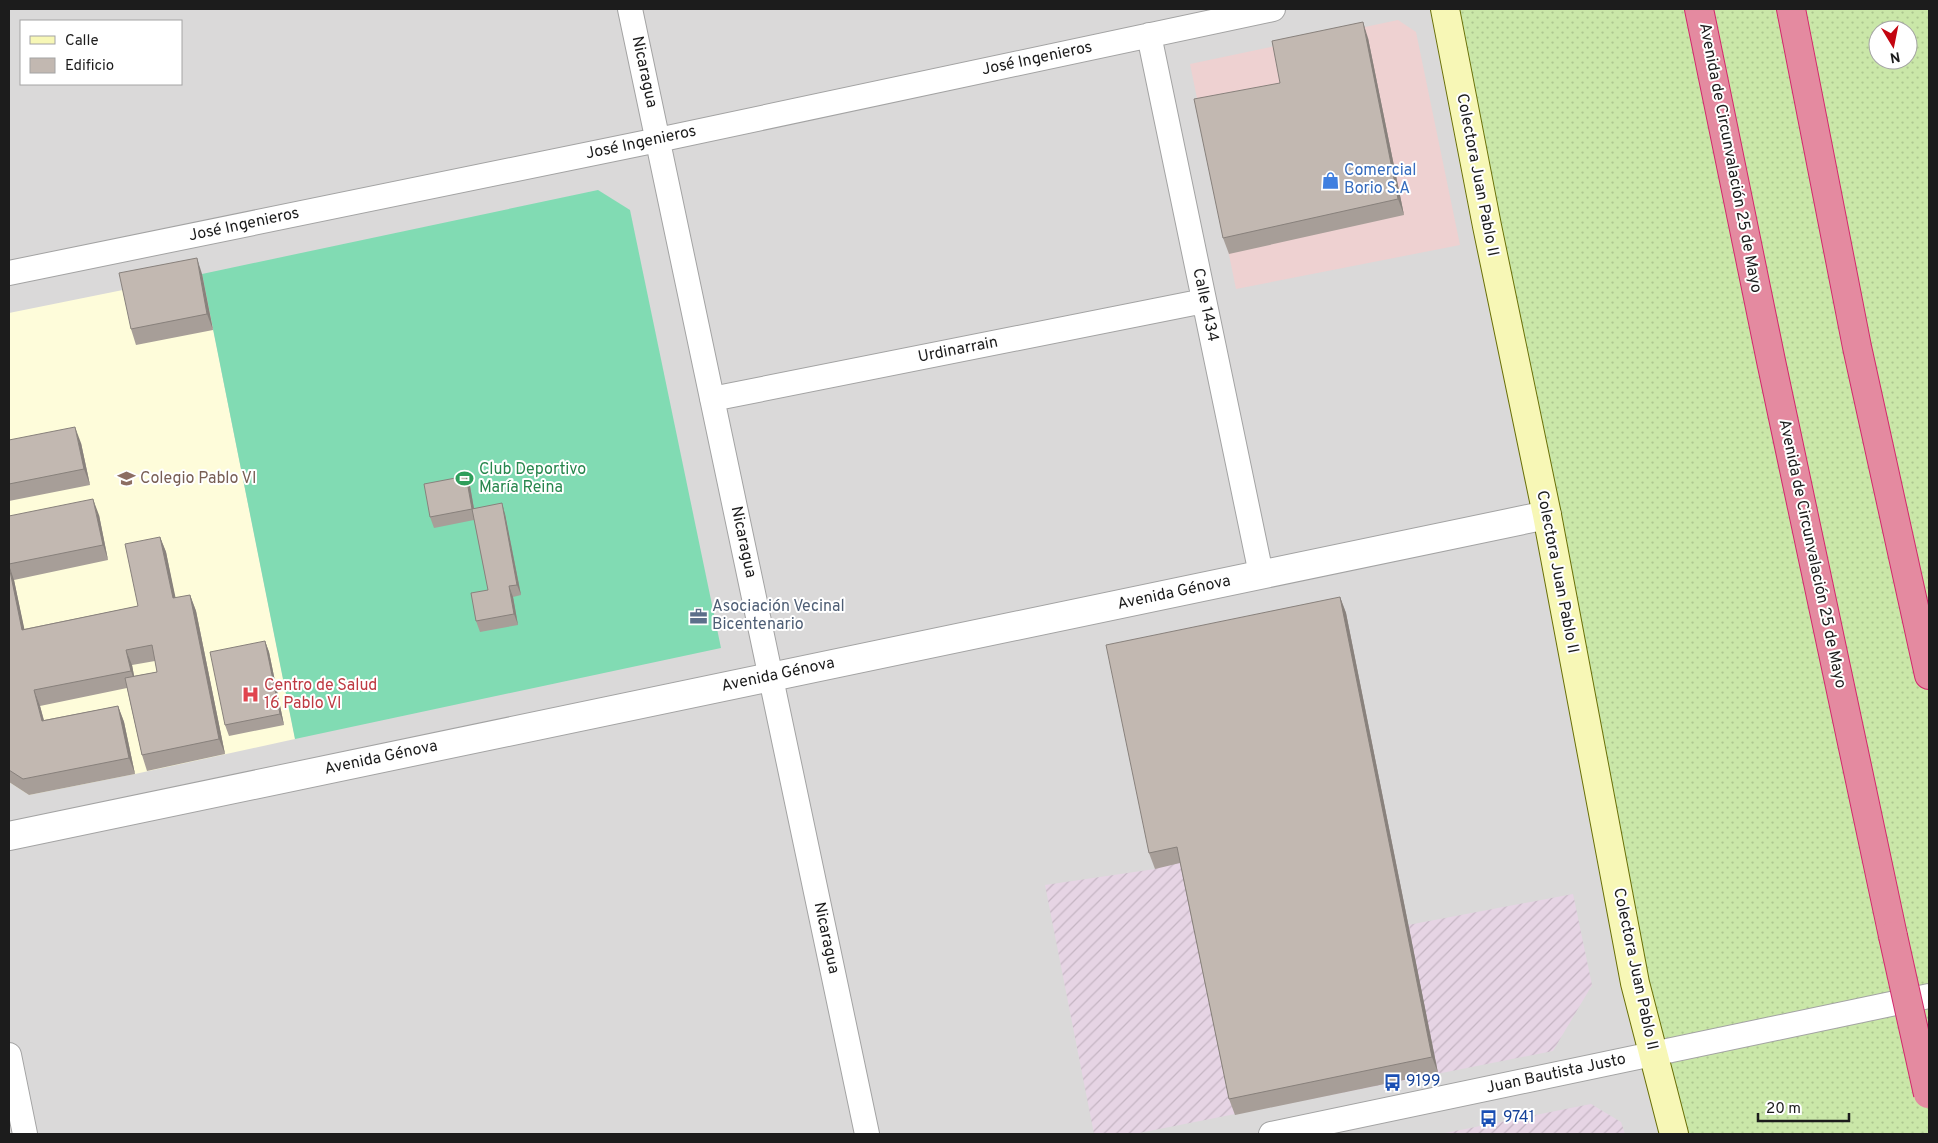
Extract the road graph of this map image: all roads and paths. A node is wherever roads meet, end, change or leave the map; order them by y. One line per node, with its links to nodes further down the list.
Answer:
1 (630, 9): 7 (street, Nicaragua)
2 (1273, 9): 6 (street, José Ingenieros)
3 (1445, 9): 11 (main road, Colectora Juan Pablo II)
4 (1699, 9): 19 (highway, Avenida de Circunvalación 25 de Mayo, bridge)
5 (1791, 9): 13 (highway)
6 (1149, 35): 7 (street, José Ingenieros); 9 (street, Calle 1434)
7 (658, 140): 8 (street, José Ingenieros); 10 (street, Nicaragua)
8 (9, 273)
9 (1204, 301): 10 (street, Urdinarrain); 12 (street, Calle 1434)
10 (712, 399): 14 (street, Nicaragua)
11 (1547, 515): 12 (street, Avenida Génova); 17 (main road, Colectora Juan Pablo II)
12 (1261, 574): 14 (street, Avenida Génova)
13 (1929, 675)
14 (771, 677): 15 (street, Avenida Génova); 21 (street, Nicaragua)
15 (9, 836)
16 (1929, 996): 17 (street, Juan Bautista Justo)
17 (1653, 1053): 22 (street, Juan Bautista Justo); 23 (main road, Colectora Juan Pablo II)
18 (9, 1055): 20 (street)
19 (1929, 1096)
20 (18, 1124)
21 (867, 1134)
22 (1271, 1134)
23 (1674, 1134)

